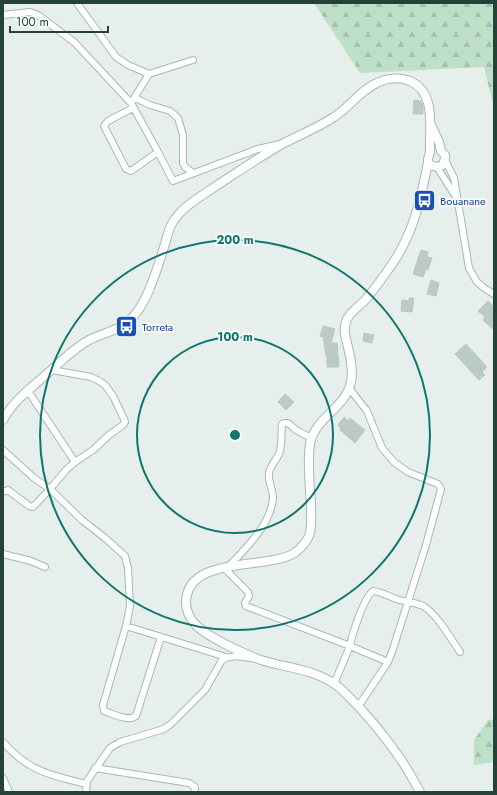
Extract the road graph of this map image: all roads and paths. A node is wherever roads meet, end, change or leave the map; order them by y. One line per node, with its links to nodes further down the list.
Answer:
1 (77, 3): 4 (street)
2 (3, 15): 5 (street)
3 (193, 60): 4 (street)
4 (149, 74): 5 (street)
5 (133, 103): 9 (street); 9 (street); 13 (street)
6 (431, 124): 7 (street); 8 (street); 10 (street)
7 (284, 143): 13 (street); 16 (street)
8 (441, 151): 10 (street); 11 (street)
9 (158, 152): 13 (street)
10 (430, 152): 12 (street)
11 (445, 160): 12 (street); 14 (street)
12 (433, 165): 14 (street); 17 (street)
13 (193, 173)
14 (459, 202): 15 (street)
15 (494, 294)
16 (52, 370): 18 (street); 22 (street)
17 (349, 388): 20 (street); 28 (street)
18 (28, 391): 19 (street); 22 (street)
19 (3, 420)
20 (312, 438): 27 (street); 27 (street)
21 (3, 450): 23 (street)
22 (75, 462): 23 (street)
23 (50, 489): 24 (street); 29 (street)
24 (3, 492)
25 (3, 554): 26 (street)
26 (45, 567)
27 (226, 567): 31 (street); 34 (street)
28 (408, 602): 31 (street); 32 (street); 35 (street)
29 (126, 626): 30 (street); 30 (street)
30 (161, 637): 33 (street)
31 (350, 646): 35 (street); 36 (street)
32 (460, 652)
33 (226, 657): 34 (street); 39 (street)
34 (259, 659): 36 (street)
35 (388, 662): 37 (street)
36 (334, 684): 37 (street)
37 (358, 707): 45 (street)
38 (3, 742): 41 (street)
39 (95, 768): 41 (street); 44 (street)
40 (3, 778): 42 (street)
41 (86, 784): 43 (street)
42 (6, 790)
43 (86, 792)
44 (195, 792)
45 (420, 792)

